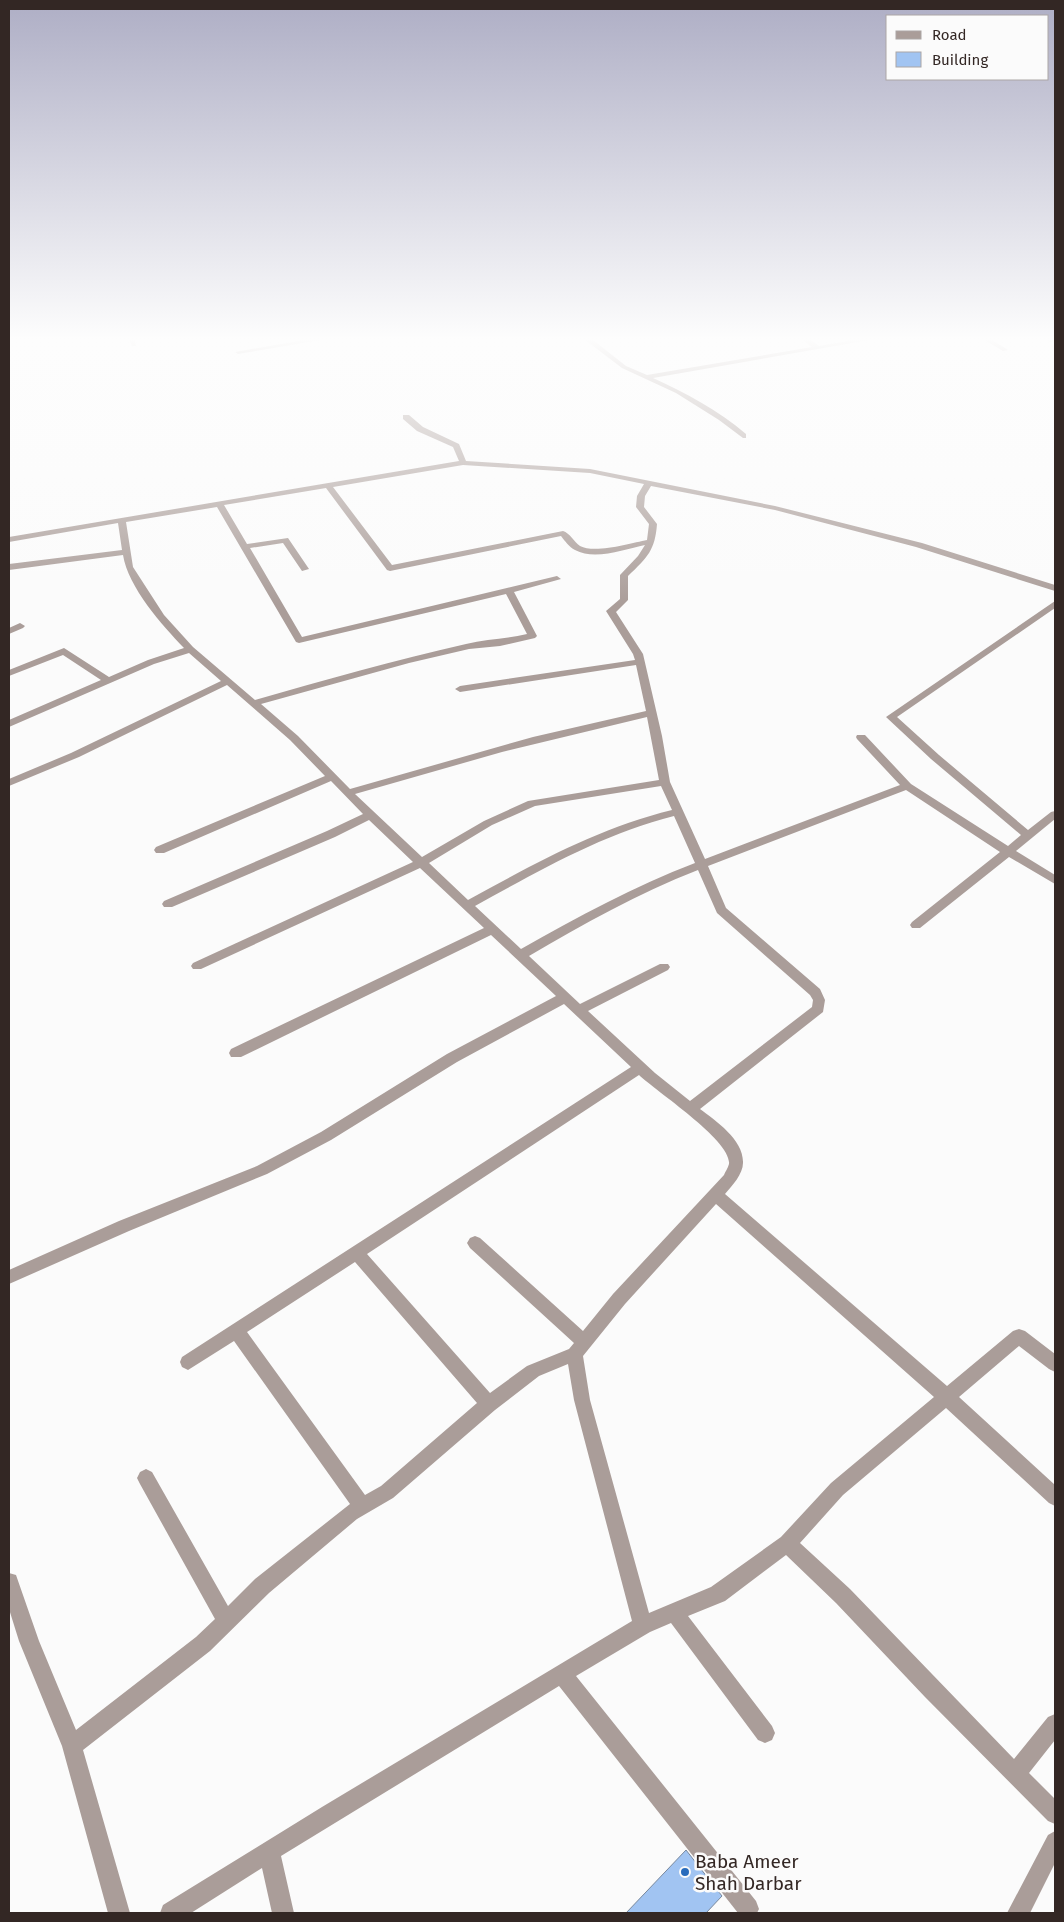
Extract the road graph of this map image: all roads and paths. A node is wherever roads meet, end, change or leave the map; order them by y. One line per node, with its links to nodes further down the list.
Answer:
1 (416, 426): 4 (street)
2 (731, 426): 3 (street)
3 (743, 436)
4 (462, 463): 5 (street); 6 (street)
5 (649, 482): 10 (street); 16 (street)
6 (328, 487): 7 (street); 10 (street)
7 (220, 505): 8 (street); 11 (street)
8 (121, 519): 9 (street); 12 (street)
9 (9, 539)
10 (652, 541): 22 (street)
11 (243, 547): 14 (street); 17 (street)
12 (126, 552): 13 (street); 21 (street)
13 (9, 567)
14 (305, 569)
15 (556, 579): 17 (street)
16 (1055, 588)
17 (509, 590): 27 (street)
18 (1055, 604): 39 (street)
19 (20, 626): 20 (street)
20 (9, 630)
21 (190, 649): 24 (street); 25 (street)
22 (640, 662): 26 (street); 28 (street)
23 (9, 673): 25 (street)
24 (228, 680): 27 (street); 33 (street)
25 (108, 681): 29 (street)
26 (460, 690)
27 (254, 703): 31 (street)
28 (651, 713): 32 (street); 35 (street)
29 (9, 723)
30 (861, 737): 34 (street)
31 (332, 777): 35 (street); 40 (street)
32 (665, 782): 36 (street); 42 (street)
33 (9, 783)
34 (907, 786): 41 (street); 43 (street)
35 (348, 793): 38 (street)
36 (678, 812): 43 (street); 46 (street)
37 (1055, 814): 39 (street)
38 (370, 815): 42 (street); 45 (street)
39 (1030, 836): 41 (street)
40 (160, 850)
41 (1007, 851): 44 (street); 47 (street)
42 (420, 863): 46 (street); 50 (street)
43 (702, 864): 49 (street); 56 (street)
44 (1055, 880)
45 (168, 904)
46 (466, 906): 48 (street)
47 (916, 925)
48 (491, 930): 49 (street); 54 (street)
49 (519, 956): 52 (street)
50 (197, 966)
51 (664, 967): 53 (street)
52 (564, 998): 53 (street); 60 (street)
53 (578, 1011): 55 (street)
54 (236, 1053)
55 (640, 1068): 56 (street); 59 (street)
56 (690, 1109): 57 (street)
57 (714, 1194): 62 (street); 65 (street)
58 (474, 1243): 62 (street)
59 (357, 1253): 61 (street); 66 (street)
60 (9, 1277)
61 (237, 1331): 63 (street); 69 (street)
62 (580, 1348): 66 (street); 74 (street)
63 (188, 1362)
64 (1055, 1364): 65 (street)
65 (947, 1397): 68 (street); 70 (street)
66 (489, 1404): 69 (street)
67 (146, 1478): 73 (street)
68 (1055, 1497)
69 (362, 1506): 73 (street)
70 (787, 1543): 72 (street); 79 (street)
71 (9, 1582): 78 (street)
72 (674, 1612): 74 (street); 77 (street)
73 (226, 1620): 78 (street)
74 (643, 1625): 75 (street)
75 (562, 1674): 82 (street); 83 (street)
76 (1055, 1724): 79 (street)
77 (765, 1733)
78 (72, 1746): 84 (street)
79 (1016, 1773): 80 (street)
80 (1055, 1814)
81 (1055, 1842): 87 (street)
82 (269, 1851): 85 (street); 86 (street)
83 (748, 1909)
84 (119, 1913)
85 (171, 1913)
86 (283, 1913)
87 (1018, 1913)

